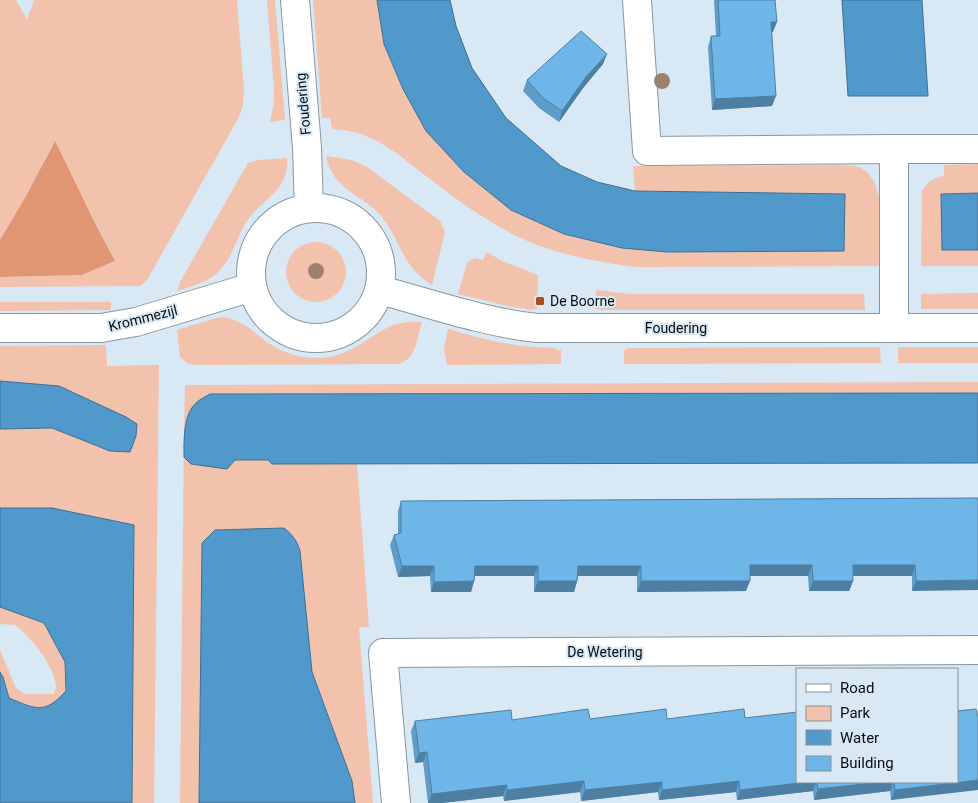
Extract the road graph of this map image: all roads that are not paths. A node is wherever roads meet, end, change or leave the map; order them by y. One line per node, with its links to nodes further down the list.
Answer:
1 (295, 0): 5 (street, Foudering)
2 (637, 0): 3 (street)
3 (894, 149): 4 (street); 9 (street)
4 (978, 149)
5 (309, 208): 6 (street); 7 (street)
6 (252, 288): 7 (street); 8 (street, Krommezijl)
7 (380, 290): 9 (street, Foudering)
8 (0, 328)
9 (894, 328): 10 (street, Foudering)
10 (978, 328)
11 (978, 650): 12 (street, De Wetering)
12 (396, 803)

